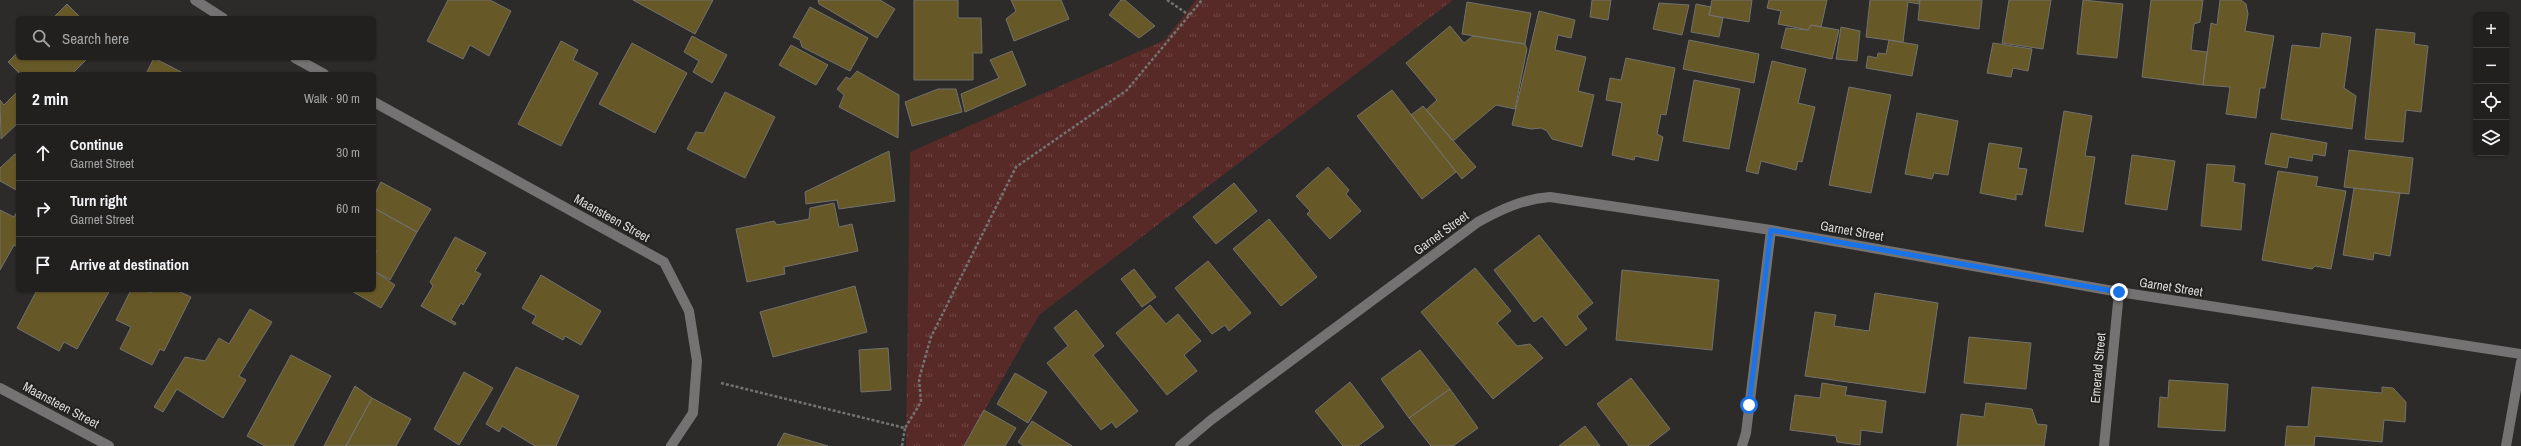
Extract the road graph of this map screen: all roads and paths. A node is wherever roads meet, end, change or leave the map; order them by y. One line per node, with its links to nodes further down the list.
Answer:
1 (195, 0): 5 (street)
2 (1167, 0): 4 (path)
3 (1202, 0): 4 (path)
4 (1189, 15): 15 (path)
5 (220, 16)
6 (299, 60): 7 (street)
7 (320, 72)
8 (376, 103): 13 (street, Maansteen Street)
9 (1771, 230): 10 (street, Garnet Street); 19 (street, Garnet Street); 20 (street)
10 (2119, 292): 11 (street, Garnet Street); 21 (street, Emerald Street)
11 (2521, 354)
12 (2521, 362): 22 (street)
13 (696, 376): 15 (path); 17 (street, Maansteen Street)
14 (0, 388): 16 (street, Maansteen Street)
15 (905, 428): 18 (path)
16 (109, 446)
17 (670, 446)
18 (902, 446)
19 (1180, 446)
20 (1742, 446)
21 (2104, 446)
22 (2506, 446)

